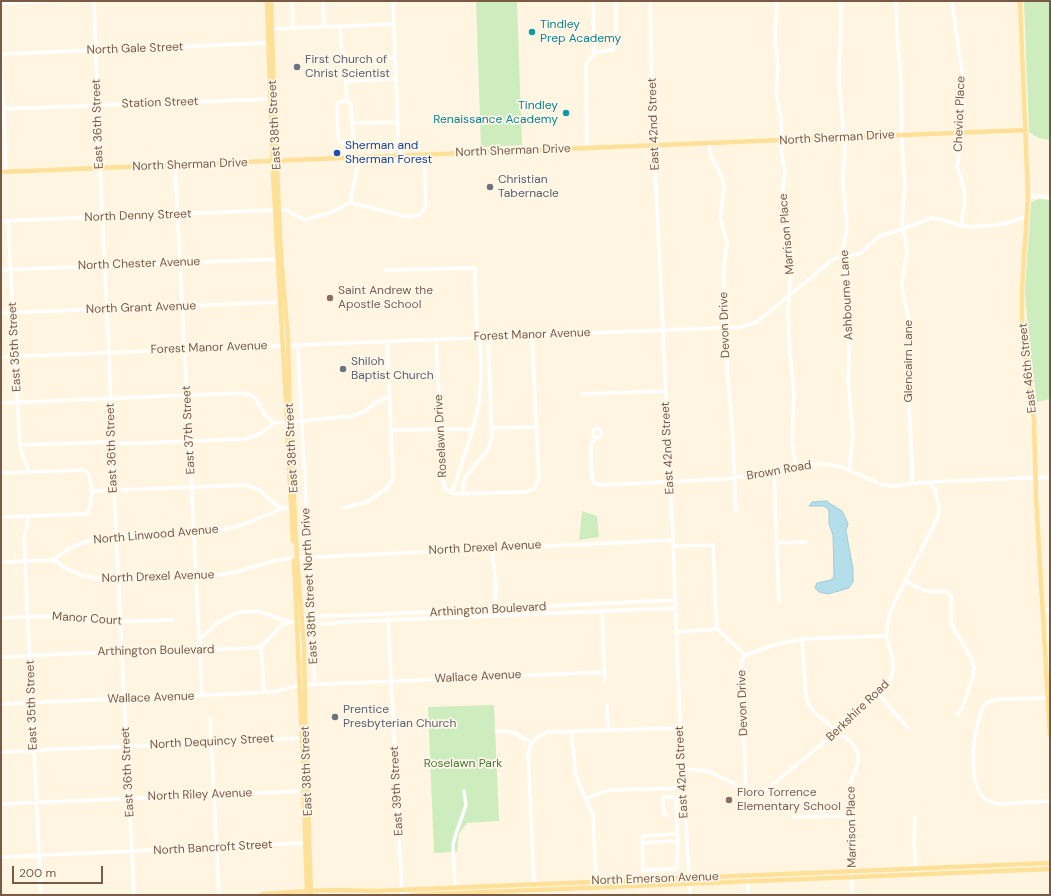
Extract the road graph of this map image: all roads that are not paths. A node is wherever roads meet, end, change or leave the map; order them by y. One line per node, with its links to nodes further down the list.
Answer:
1 (51, 1): 16 (street)
2 (94, 1): 23 (street, East 36th Street)
3 (267, 1): 22 (main road, East 38th Street)
4 (271, 1): 21 (main road, East 38th Street)
5 (292, 1): 20 (street)
6 (323, 1): 19 (street)
7 (393, 1): 17 (street)
8 (593, 1): 24 (street)
9 (616, 1): 24 (street)
10 (650, 1): 43 (street, East 42nd Street)
11 (777, 1): 40 (street, Marrison Place)
12 (841, 1): 39 (street, Ashbourne Lane)
13 (896, 1): 38 (street, Glencairn Lane)
14 (952, 1): 37 (street, Cheviot Place)
15 (1020, 1): 36 (main road, East 46th Street)
16 (1, 3)
17 (394, 24): 18 (street); 26 (street)
18 (340, 26): 19 (street); 27 (street)
19 (324, 27): 20 (street)
20 (293, 28): 21 (street)
21 (271, 29): 49 (main road, East 38th Street)
22 (268, 44): 23 (street, North Gale Street); 30 (main road, East 38th Street)
23 (96, 51): 25 (street, North Gale Street); 32 (street, East 36th Street)
24 (594, 53): 44 (street)
25 (1, 54): 33 (street)
26 (395, 58): 27 (street); 28 (street)
27 (344, 60): 29 (street)
28 (396, 79): 29 (street); 34 (street)
29 (346, 81): 31 (street)
30 (270, 99): 32 (street, Station Street); 49 (main road, East 38th Street)
31 (347, 101): 35 (street); 41 (street)
32 (98, 105): 33 (street, Station Street); 51 (street, East 36th Street)
33 (2, 109): 52 (street)
34 (397, 122): 35 (street); 46 (street)
35 (352, 124): 41 (street)
36 (1026, 130): 37 (main road, North Sherman Drive); 53 (main road, East 46th Street)
37 (961, 132): 38 (main road, North Sherman Drive); 62 (street, Cheviot Place)
38 (901, 135): 39 (main road, North Sherman Drive); 63 (street, Glencairn Lane)
39 (844, 137): 40 (main road, North Sherman Drive); 64 (street, Ashbourne Lane)
40 (782, 140): 42 (main road, North Sherman Drive); 71 (street, Marrison Place)
41 (346, 143): 47 (street)
42 (709, 143): 43 (main road, North Sherman Drive); 77 (street, Devon Drive)
43 (654, 146): 44 (main road, North Sherman Drive); 78 (street, East 42nd Street)
44 (588, 148): 45 (main road, North Sherman Drive)
45 (424, 155): 46 (main road, North Sherman Drive); 55 (street)
46 (398, 156): 48 (main road, North Sherman Drive)
47 (346, 158): 48 (main road, North Sherman Drive); 49 (main road, North Sherman Drive)
48 (360, 158): 55 (street)
49 (274, 161): 50 (main road, North Sherman Drive); 56 (main road, East 38th Street)
50 (175, 165): 51 (main road, North Sherman Drive); 57 (street, East 37th Street)
51 (100, 168): 52 (main road, North Sherman Drive); 59 (street, East 36th Street)
52 (3, 172)
53 (1028, 196): 54 (street); 58 (main road, East 46th Street)
54 (1050, 198)
55 (351, 202): 56 (street)
56 (277, 210): 57 (street, North Denny Street); 65 (main road, East 38th Street); 85 (main road, East 38th Street)
57 (178, 214): 59 (street, North Denny Street); 66 (street, East 37th Street)
58 (1027, 216): 62 (street, Forest Manor Avenue); 114 (main road, East 46th Street)
59 (102, 217): 61 (street, North Denny Street); 67 (street, East 36th Street)
60 (1, 221): 61 (street, North Denny Street)
61 (8, 221): 68 (street, East 35th Street)
62 (961, 226): 63 (street, Forest Manor Avenue)
63 (903, 229): 64 (street, Forest Manor Avenue); 119 (street, Glencairn Lane)
64 (843, 256): 71 (street, Forest Manor Avenue); 110 (street, Ashbourne Lane)
65 (278, 259): 66 (street, North Chester Avenue); 72 (main road, East 38th Street)
66 (181, 263): 67 (street, North Chester Avenue); 73 (street, East 37th Street)
67 (105, 266): 68 (street, North Chester Avenue); 74 (street, East 36th Street)
68 (11, 269): 69 (street, North Chester Avenue); 76 (street, East 35th Street)
69 (1, 270)
70 (385, 270): 80 (street)
71 (789, 296): 77 (street, Forest Manor Avenue); 109 (street, Marrison Place)
72 (280, 302): 73 (street, North Grant Avenue); 85 (main road, East 38th Street)
73 (183, 306): 74 (street, North Grant Avenue); 86 (street, East 37th Street)
74 (107, 309): 76 (street, North Grant Avenue); 87 (street, East 36th Street)
75 (1, 313): 76 (street, North Grant Avenue)
76 (13, 313): 88 (street, East 35th Street)
77 (728, 327): 78 (street, Forest Manor Avenue); 116 (street, Devon Drive)
78 (663, 330): 79 (street, Forest Manor Avenue); 90 (street, East 42nd Street)
79 (532, 335): 81 (street, Forest Manor Avenue); 100 (street)
80 (478, 337): 81 (street, Forest Manor Avenue); 82 (street, Forest Manor Avenue); 102 (street)
81 (488, 337): 101 (street)
82 (436, 339): 83 (street, Forest Manor Avenue); 104 (street, Roselawn Drive)
83 (387, 341): 84 (street, Forest Manor Avenue); 93 (street)
84 (298, 344): 85 (street, Forest Manor Avenue); 97 (street, East 38th Street North Drive)
85 (285, 345): 86 (street, Forest Manor Avenue); 98 (main road, East 38th Street)
86 (185, 349): 87 (street, Forest Manor Avenue); 92 (street, East 37th Street)
87 (109, 352): 88 (street, Forest Manor Avenue); 94 (street, East 36th Street)
88 (15, 356): 89 (street, Forest Manor Avenue); 95 (street, East 35th Street)
89 (1, 357)
90 (666, 391): 91 (street); 117 (street, East 42nd Street)
91 (582, 394)
92 (188, 395): 94 (street); 99 (street); 106 (street, East 37th Street)
93 (390, 397): 97 (street); 103 (street)
94 (110, 399): 95 (street); 107 (street, East 36th Street)
95 (17, 402): 96 (street); 108 (street, East 35th Street)
96 (1, 403)
97 (302, 421): 98 (street); 138 (street, East 38th Street North Drive)
98 (288, 422): 99 (street); 126 (main road, East 38th Street); 139 (main road, East 38th Street)
99 (274, 423): 106 (street)
100 (536, 427): 101 (street); 124 (street, Roselawn Drive)
101 (493, 428): 124 (street)
102 (473, 429): 104 (street); 123 (street)
103 (391, 430): 104 (street); 127 (street)
104 (440, 430): 123 (street, Roselawn Drive)
105 (596, 438): 117 (street, Brown Road)
106 (190, 441): 107 (street); 120 (street, East 37th Street)
107 (112, 443): 108 (street); 121 (street, East 36th Street)
108 (20, 445): 112 (street, East 35th Street)
109 (796, 467): 110 (street, Brown Road); 111 (street, Brown Road)
110 (849, 470): 119 (street, Brown Road)
111 (774, 471): 116 (street, Brown Road); 135 (street)
112 (29, 472): 113 (street); 122 (street)
113 (1, 473)
114 (1036, 477): 115 (street, Brown Road); 118 (street, Brown Road); 152 (main road, East 46th Street)
115 (1050, 477)
116 (735, 478): 117 (street, Brown Road); 128 (street, Devon Drive)
117 (670, 482): 133 (street, East 42nd Street)
118 (929, 482): 119 (street, Brown Road); 145 (street, Berkshire Road)
119 (912, 484)
120 (192, 487): 121 (street); 125 (street); 131 (street, East 37th Street)
121 (114, 490): 122 (street); 132 (street, East 36th Street)
122 (92, 491): 129 (street)
123 (452, 493): 124 (street, Roselawn Drive)
124 (463, 494)
125 (283, 508): 126 (street); 131 (street, North Linwood Avenue)
126 (291, 508): 139 (main road, East 38th Street)
127 (344, 508)
128 (736, 510)
129 (29, 516): 130 (street); 141 (street, East 35th Street)
130 (1, 517)
131 (194, 533): 132 (street, North Linwood Avenue); 143 (street, East 37th Street)
132 (116, 536): 140 (street, North Linwood Avenue); 144 (street, East 36th Street)
133 (673, 540): 136 (street, East 42nd Street); 137 (street, North Drexel Avenue)
134 (806, 542): 135 (street)
135 (777, 543): 147 (street)
136 (673, 546): 146 (street, East 42nd Street); 165 (street)
137 (492, 548): 138 (street, North Drexel Avenue); 150 (street)
138 (309, 556): 139 (street, North Drexel Avenue); 157 (street, East 38th Street North Drive)
139 (295, 558): 143 (street, North Drexel Avenue); 161 (main road, East 38th Street)
140 (54, 560): 141 (street); 144 (street, North Drexel Avenue)
141 (25, 561): 142 (street); 156 (street, East 35th Street)
142 (1, 562)
143 (196, 576): 144 (street, North Drexel Avenue); 168 (street, East 37th Street)
144 (118, 579): 162 (street, East 36th Street)
145 (905, 581): 167 (street, Berkshire Road); 189 (street)
146 (675, 600): 148 (street, Arthington Boulevard); 149 (street, East 42nd Street)
147 (779, 602)
148 (602, 604): 150 (street, Arthington Boulevard); 151 (street)
149 (675, 608): 151 (street, Arthington Boulevard); 166 (street, East 42nd Street)
150 (495, 609): 154 (street, Arthington Boulevard); 155 (street)
151 (602, 610): 155 (street, Arthington Boulevard); 176 (street)
152 (1043, 610): 153 (street); 184 (main road, East 46th Street)
153 (1050, 610)
154 (388, 614): 157 (street, Arthington Boulevard); 160 (street, East 39th Street)
155 (495, 615): 160 (street, Arthington Boulevard)
156 (28, 616): 158 (street, Manor Court); 162 (street, Manor Court); 173 (street, East 35th Street)
157 (312, 617): 161 (street, Arthington Boulevard); 164 (street, East 38th Street North Drive)
158 (1, 618)
159 (173, 620): 162 (street, Manor Court)
160 (388, 620): 164 (street, Arthington Boulevard); 177 (street, East 39th Street)
161 (301, 621): 163 (street, Arthington Boulevard); 164 (street, Arthington Boulevard); 180 (main road, East 38th Street)
162 (121, 622): 172 (street, East 36th Street)
163 (290, 622): 168 (street); 170 (street, Arthington Boulevard)
164 (312, 625): 179 (street, East 38th Street North Drive)
165 (717, 629): 166 (street); 174 (street, Devon Drive)
166 (676, 632): 191 (street, East 42nd Street)
167 (886, 636): 169 (street); 182 (street, Berkshire Road)
168 (200, 639): 171 (street, East 37th Street)
169 (802, 639): 174 (street); 196 (street, Marrison Place)
170 (261, 645): 171 (street, Arthington Boulevard); 181 (street)
171 (200, 649): 172 (street, Arthington Boulevard); 183 (street, East 37th Street)
172 (122, 651): 173 (street, Arthington Boulevard); 185 (street, East 36th Street)
173 (30, 655): 175 (street, Arthington Boulevard); 186 (street, East 35th Street)
174 (745, 655): 206 (street, Devon Drive)
175 (1, 657)
176 (604, 672): 177 (street, Wallace Avenue); 178 (street)
177 (391, 681): 179 (street, Wallace Avenue); 242 (street, East 39th Street)
178 (604, 681)
179 (315, 684): 180 (street, Wallace Avenue)
180 (303, 685): 181 (street, Wallace Avenue); 198 (main road, East 38th Street); 243 (main road, East 38th Street)
181 (264, 692): 183 (street, Wallace Avenue)
182 (878, 694): 192 (street); 196 (street, Berkshire Road)
183 (202, 695): 185 (street, Wallace Avenue)
184 (1049, 698): 197 (main road, East 46th Street); 212 (street)
185 (125, 699): 186 (street, Wallace Avenue); 201 (street, East 36th Street)
186 (32, 703): 187 (street, Wallace Avenue); 202 (street, East 35th Street)
187 (1, 704)
188 (607, 705): 193 (street)
189 (957, 715)
190 (210, 720): 199 (street)
191 (680, 728): 193 (street); 204 (street, East 42nd Street)
192 (908, 728)
193 (608, 730): 195 (street)
194 (496, 731): 200 (street)
195 (571, 732): 200 (street); 211 (street)
196 (838, 732): 206 (street, Berkshire Road); 215 (street, Marrison Place)
197 (1050, 735)
198 (302, 738): 199 (street, North Dequincy Street); 207 (main road, East 38th Street)
199 (211, 742): 201 (street, North Dequincy Street); 209 (street)
200 (532, 743): 237 (street)
201 (127, 746): 202 (street, North Dequincy Street); 210 (street, East 36th Street)
202 (34, 750): 203 (street, North Dequincy Street); 213 (street, East 35th Street)
203 (1, 752)
204 (682, 769): 205 (street, East 42nd Street); 206 (street, Berkshire Road)
205 (683, 788): 211 (street); 219 (street, East 42nd Street)
206 (746, 790)
207 (304, 791): 209 (street, North Riley Avenue); 221 (main road, East 38th Street)
208 (464, 791): 240 (street)
209 (214, 795): 210 (street, North Riley Avenue); 223 (street)
210 (130, 798): 213 (street, North Riley Avenue); 224 (street, East 36th Street)
211 (586, 799): 235 (street)
212 (1050, 801)
213 (36, 803): 214 (street, North Riley Avenue); 225 (street, East 35th Street)
214 (1, 804)
215 (851, 815): 217 (street); 230 (street, Marrison Place)
216 (666, 816): 220 (street)
217 (794, 817)
218 (915, 817): 228 (street)
219 (686, 837): 220 (street); 234 (street, East 42nd Street)
220 (677, 838): 222 (street); 222 (street); 222 (street)
221 (305, 843): 223 (street, North Bancroft Street); 243 (main road, East 38th Street)
222 (642, 843)
223 (216, 847): 224 (street, North Bancroft Street); 248 (street)
224 (132, 851): 225 (street, North Bancroft Street); 247 (street, East 36th Street)
225 (39, 856): 226 (street, North Bancroft Street); 246 (street, East 35th Street)
226 (1, 857)
227 (1050, 863): 228 (main road, North Emerson Avenue)
228 (916, 869): 230 (main road, North Emerson Avenue); 231 (street)
229 (1050, 869): 231 (main road, North Emerson Avenue)
230 (852, 871): 232 (main road, North Emerson Avenue); 233 (street, Marrison Place)
231 (916, 875): 233 (main road, North Emerson Avenue)
232 (747, 876): 234 (main road, North Emerson Avenue); 236 (street)
233 (852, 877): 236 (main road, North Emerson Avenue); 253 (street, Marrison Place)
234 (689, 878): 235 (main road, North Emerson Avenue); 238 (street, East 42nd Street)
235 (596, 882): 237 (main road, North Emerson Avenue); 241 (street)
236 (747, 882): 238 (main road, North Emerson Avenue); 252 (street)
237 (534, 884): 239 (main road, North Emerson Avenue)
238 (689, 884): 241 (main road, North Emerson Avenue); 251 (street, East 42nd Street)
239 (504, 886): 240 (main road, North Emerson Avenue); 245 (street)
240 (455, 888): 242 (main road, North Emerson Avenue); 244 (street)
241 (596, 888): 245 (main road, North Emerson Avenue)
242 (402, 892): 243 (main road, North Emerson Avenue)
243 (309, 893): 249 (main road, North Emerson Avenue)
244 (455, 893): 245 (main road, North Emerson Avenue); 250 (main road, North Emerson Avenue)
245 (504, 893)
246 (41, 895)
247 (134, 895)
248 (218, 895)
249 (261, 895)
250 (412, 895)
251 (690, 895)
252 (748, 895)
253 (852, 895)

